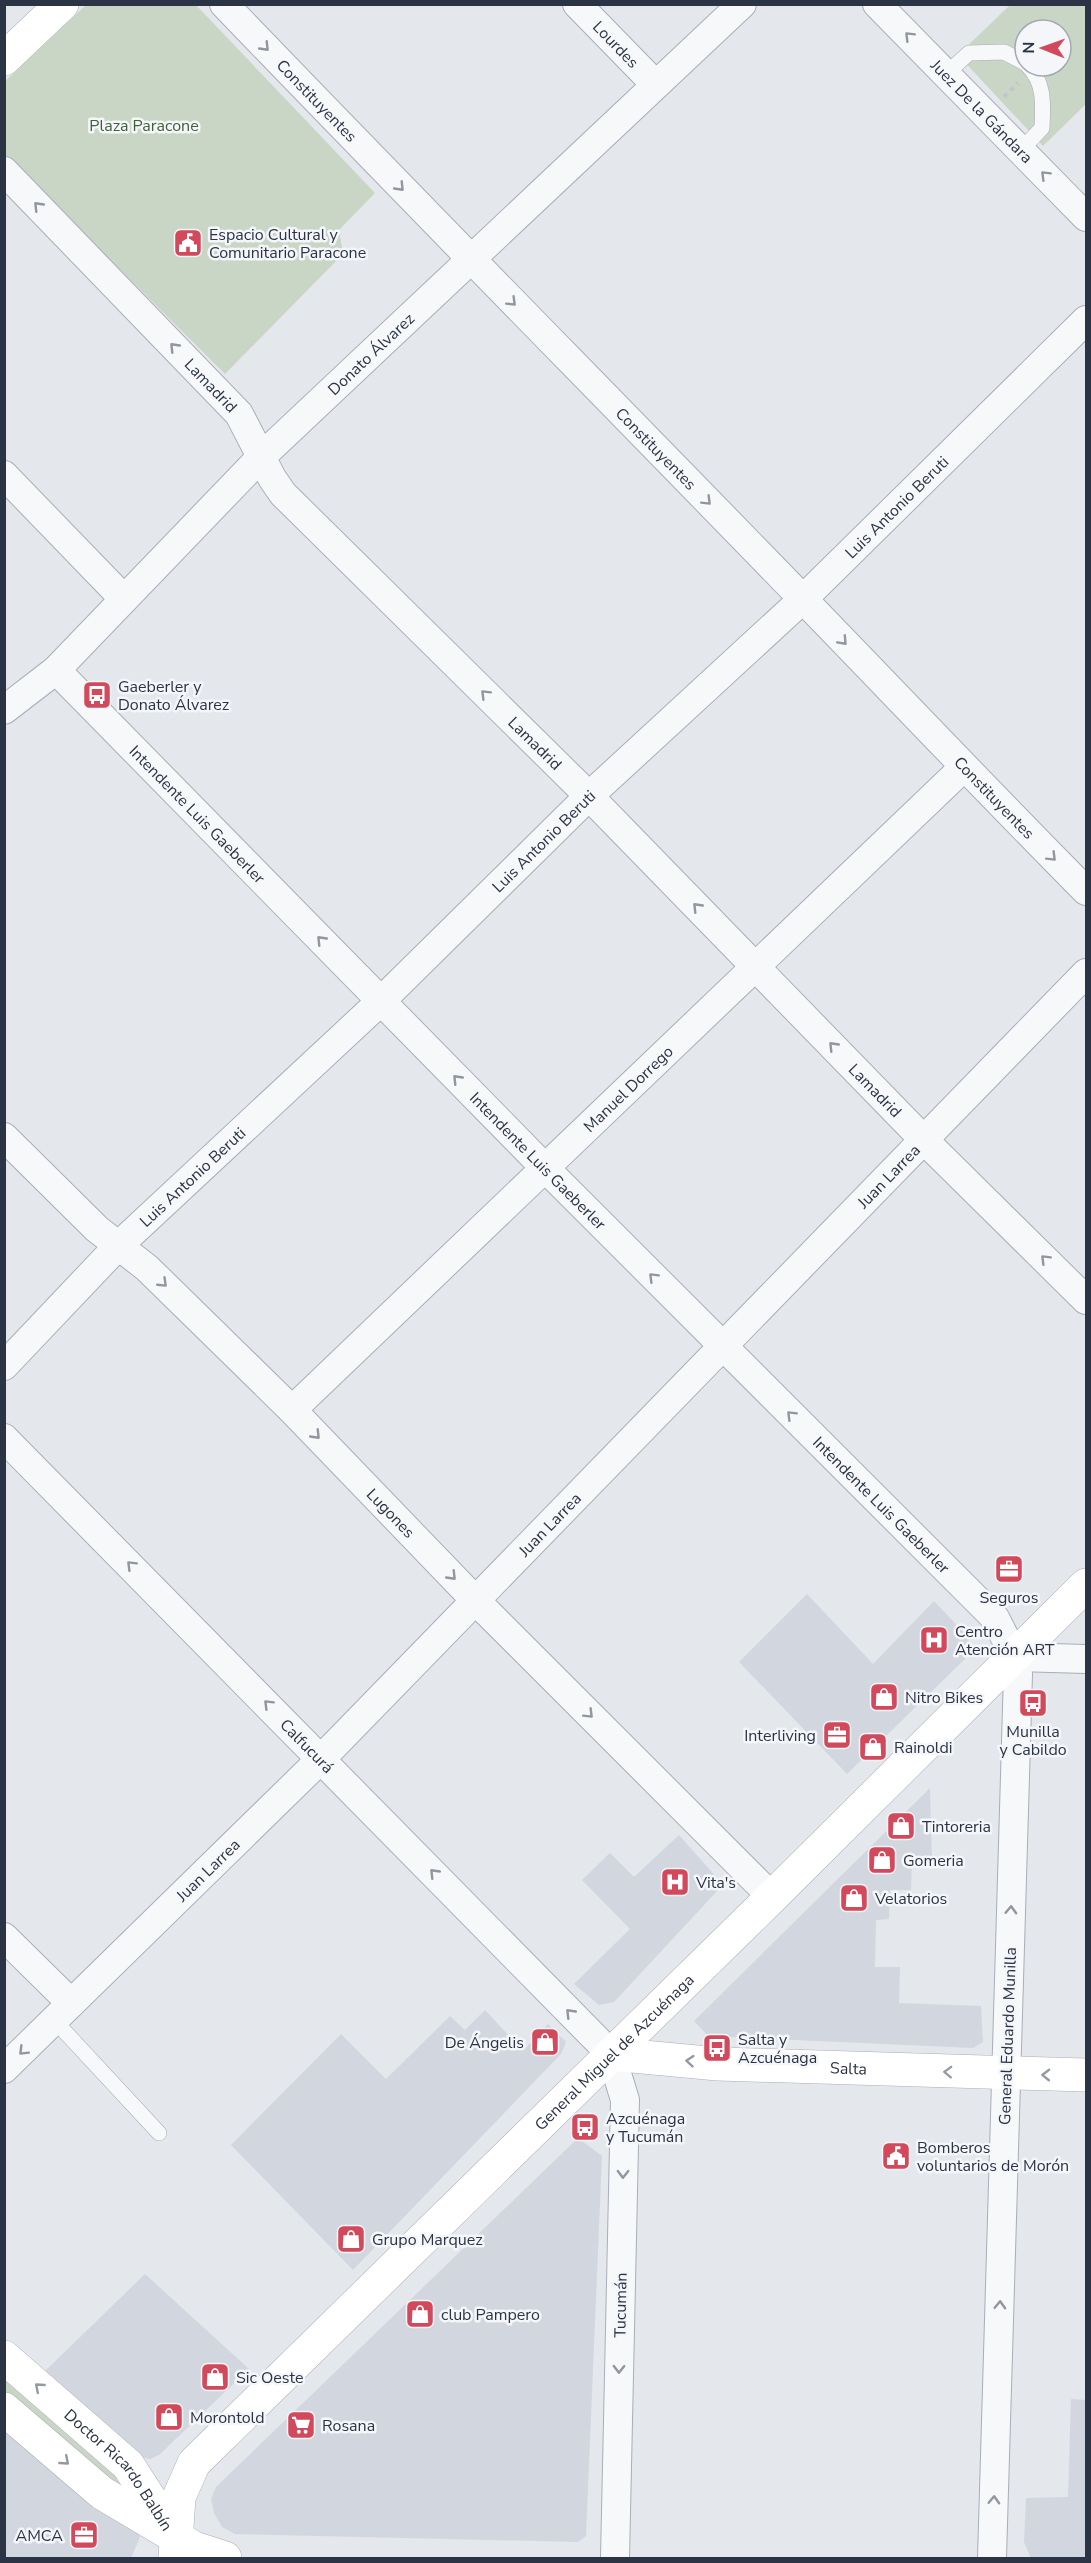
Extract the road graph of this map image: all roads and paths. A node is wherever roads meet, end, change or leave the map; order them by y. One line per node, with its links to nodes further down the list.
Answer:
1 (62, 4): 7 (street)
2 (224, 4): 16 (street, Constituyentes, one-way to 16)
3 (577, 4): 11 (street, Lourdes)
4 (742, 4): 11 (street, Donato Álvarez)
5 (877, 4): 8 (street, Juez De la Gándara, one-way to 5)
6 (1013, 58): 8 (lane)
7 (4, 59)
8 (946, 74): 13 (street, Juez De la Gándara)
9 (1019, 78): 12 (path)
10 (1037, 78): 13 (lane)
11 (655, 84): 16 (street, Donato Álvarez)
12 (999, 102)
13 (1021, 150): 15 (street, Juez De la Gándara, one-way to 13)
14 (4, 171): 18 (street, Lamadrid, one-way to 14)
15 (1086, 217)
16 (471, 261): 18 (street, Donato Álvarez); 21 (street, Constituyentes, one-way to 21)
17 (1086, 320): 21 (street, Luis Antonio Beruti)
18 (261, 457): 20 (street, Donato Álvarez); 25 (street, Lamadrid, one-way to 18)
19 (4, 475): 20 (street)
20 (124, 599): 22 (street, Donato Álvarez)
21 (803, 599): 24 (street, Constituyentes, one-way to 24); 25 (street, Luis Antonio Beruti)
22 (56, 670): 23 (street, Donato Álvarez); 29 (street, Intendente Luis Gaeberler, one-way to 22)
23 (4, 710)
24 (963, 768): 26 (street, Constituyentes, one-way to 26); 27 (street, Manuel Dorrego)
25 (589, 796): 27 (street, Lamadrid, one-way to 25); 29 (street, Luis Antonio Beruti)
26 (1086, 891)
27 (755, 967): 31 (street, Lamadrid, one-way to 27); 32 (street, Manuel Dorrego)
28 (1086, 972): 31 (street, Juan Larrea)
29 (381, 1001): 32 (street, Intendente Luis Gaeberler, one-way to 29); 33 (street, Luis Antonio Beruti)
30 (4, 1137): 33 (street, Lugones)
31 (923, 1139): 34 (street, Lamadrid, one-way to 31); 35 (street, Juan Larrea)
32 (545, 1168): 35 (street, Intendente Luis Gaeberler, one-way to 32); 37 (street, Manuel Dorrego)
33 (117, 1247): 36 (street, Luis Antonio Beruti); 37 (street, Lugones, one-way to 37)
34 (1086, 1300)
35 (721, 1346): 40 (street, Juan Larrea); 41 (street, Intendente Luis Gaeberler, one-way to 35)
36 (4, 1366)
37 (292, 1410): 40 (street, Lugones, one-way to 40)
38 (4, 1438): 43 (street, Calfucurá, one-way to 38)
39 (1086, 1585): 41 (street, General Miguel de Azcuénaga)
40 (476, 1600): 43 (street, Juan Larrea); 44 (street, Lugones, one-way to 44)
41 (1015, 1658): 42 (street); 44 (street, General Miguel de Azcuénaga); 49 (street, General Eduardo Munilla, one-way to 41)
42 (1086, 1659)
43 (322, 1758): 46 (street, Juan Larrea); 47 (street, Calfucurá, one-way to 43)
44 (772, 1897): 47 (street, General Miguel de Azcuénaga)
45 (4, 1937): 46 (street)
46 (62, 2012): 48 (street, Juan Larrea, one-way to 48); 51 (lane)
47 (611, 2055): 49 (street, Salta, one-way to 47); 54 (street, General Miguel de Azcuénaga); 56 (street, Tucumán, one-way to 56)
48 (4, 2069)
49 (1006, 2074): 50 (street, Salta, one-way to 49); 57 (street, General Eduardo Munilla, one-way to 49)
50 (1086, 2075)
51 (159, 2133)
52 (4, 2358): 54 (street, Doctor Ricardo Balbín, one-way to 52)
53 (4, 2409): 54 (street, Doctor Ricardo Balbín, one-way to 54)
54 (169, 2552): 55 (street)
55 (225, 2559)
56 (615, 2559)
57 (992, 2559)

